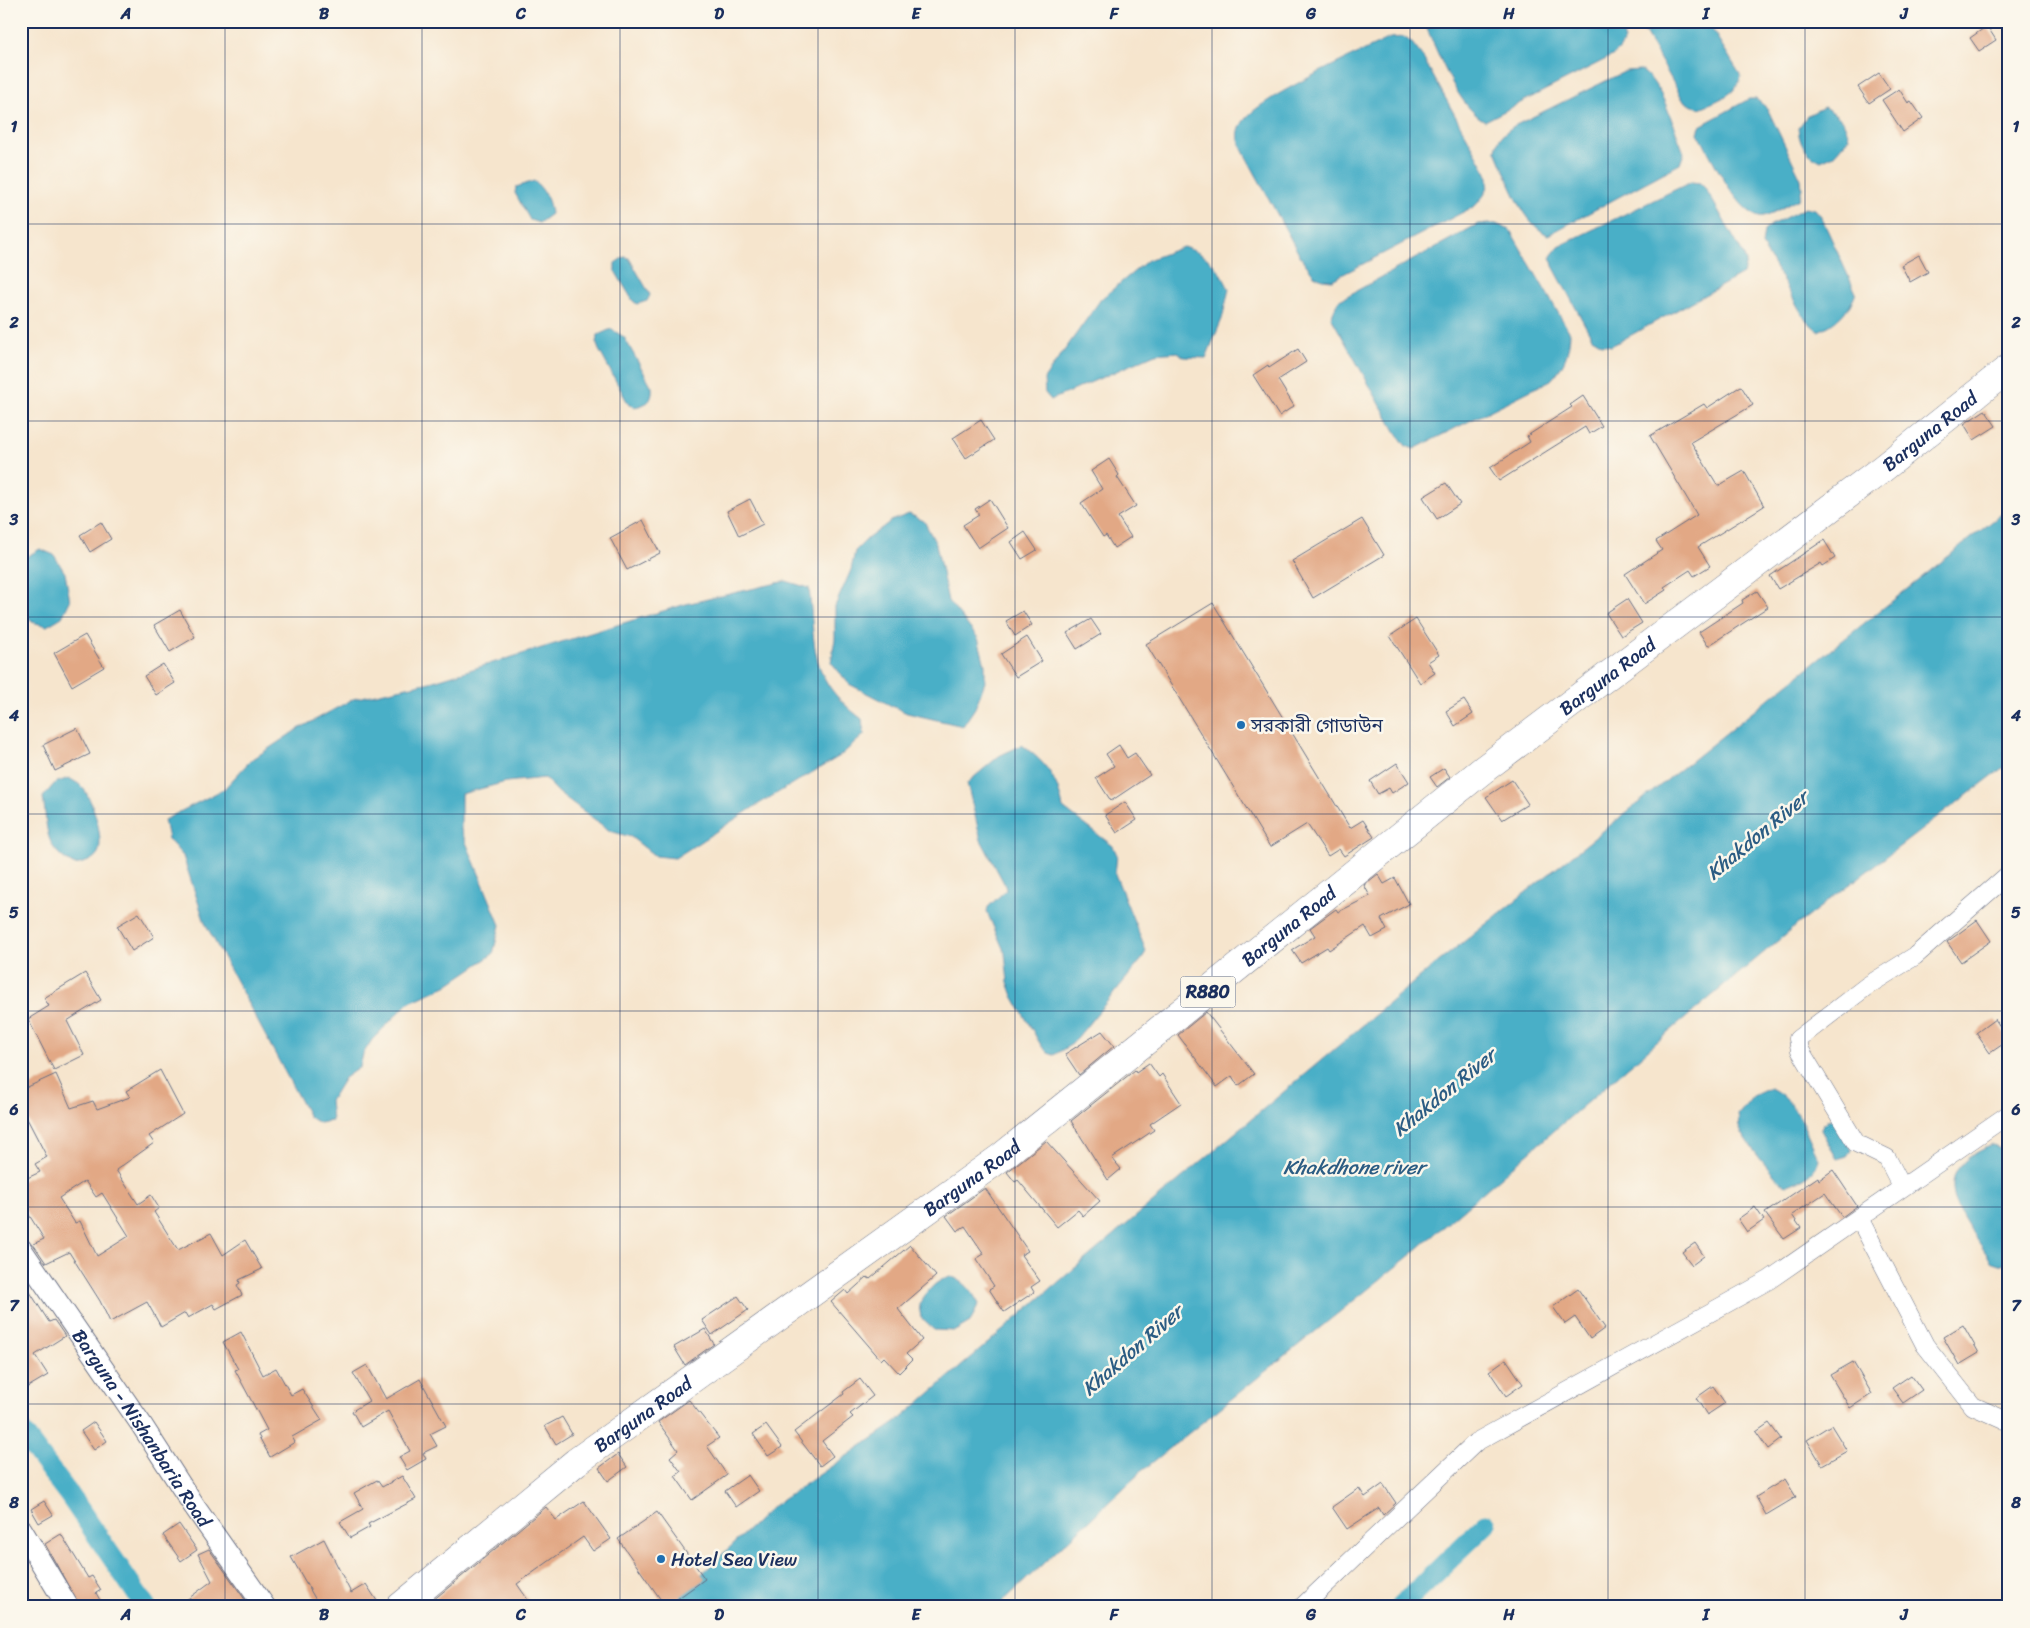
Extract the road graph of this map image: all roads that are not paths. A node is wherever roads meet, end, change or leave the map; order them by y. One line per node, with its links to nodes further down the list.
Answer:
1 (2009, 368): 11 (main road, Barguna Road / R880)
2 (2009, 874): 4 (street)
3 (2009, 1114): 4 (street)
4 (1902, 1187): 5 (street)
5 (1859, 1218): 7 (street); 12 (street)
6 (21, 1249): 10 (street, Barguna - Nishanbaria Road)
7 (2009, 1422)
8 (21, 1529): 9 (street)
9 (68, 1607)
10 (265, 1607)
11 (400, 1607)
12 (1302, 1607)

